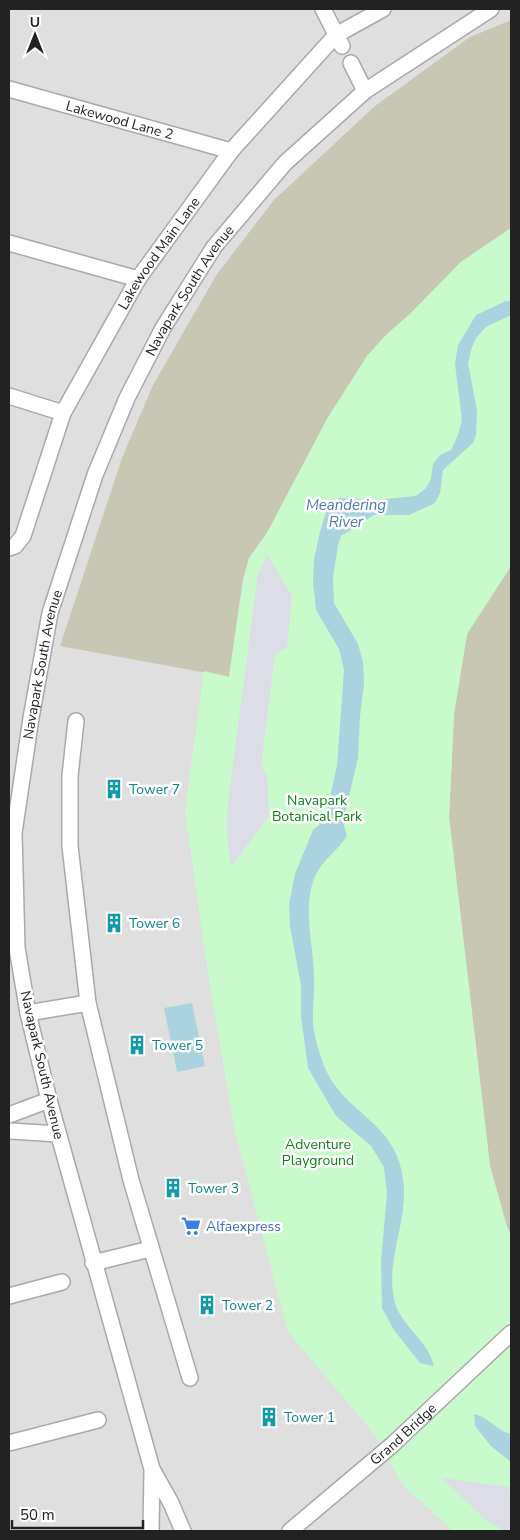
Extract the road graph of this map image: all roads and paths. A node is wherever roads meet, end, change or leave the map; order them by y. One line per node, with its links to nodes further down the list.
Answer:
1 (323, 9): 4 (street)
2 (384, 9): 4 (street, Lakewood Main Lane)
3 (492, 9): 7 (street, Navapark South Avenue)
4 (339, 41): 8 (street, Lakewood Main Lane)
5 (351, 63): 7 (street)
6 (9, 89): 8 (street, Lakewood Lane 2)
7 (365, 91): 16 (street, Navapark South Avenue)
8 (232, 151): 10 (street, Lakewood Main Lane)
9 (9, 243): 10 (street)
10 (138, 279): 12 (street, Lakewood Main Lane)
11 (9, 396): 12 (street)
12 (63, 413): 13 (street, Lakewood Main Lane)
13 (9, 548)
14 (76, 721): 15 (street)
15 (88, 1003): 16 (street); 21 (street)
16 (28, 1013): 17 (street, Navapark South Avenue)
17 (49, 1100): 18 (street); 20 (street, Navapark South Avenue)
18 (9, 1115)
19 (11, 1132): 20 (street)
20 (58, 1134): 22 (street, Navapark South Avenue)
21 (150, 1248): 22 (street); 26 (street)
22 (93, 1263): 29 (street, Navapark South Avenue)
23 (62, 1282): 24 (street)
24 (9, 1296)
25 (511, 1333): 32 (street, Grand Bridge)
26 (190, 1378)
27 (98, 1420): 28 (street)
28 (9, 1443)
29 (152, 1469): 30 (street, Navapark South Avenue); 31 (street, Navapark South Avenue)
30 (151, 1531)
31 (183, 1531)
32 (290, 1531)

